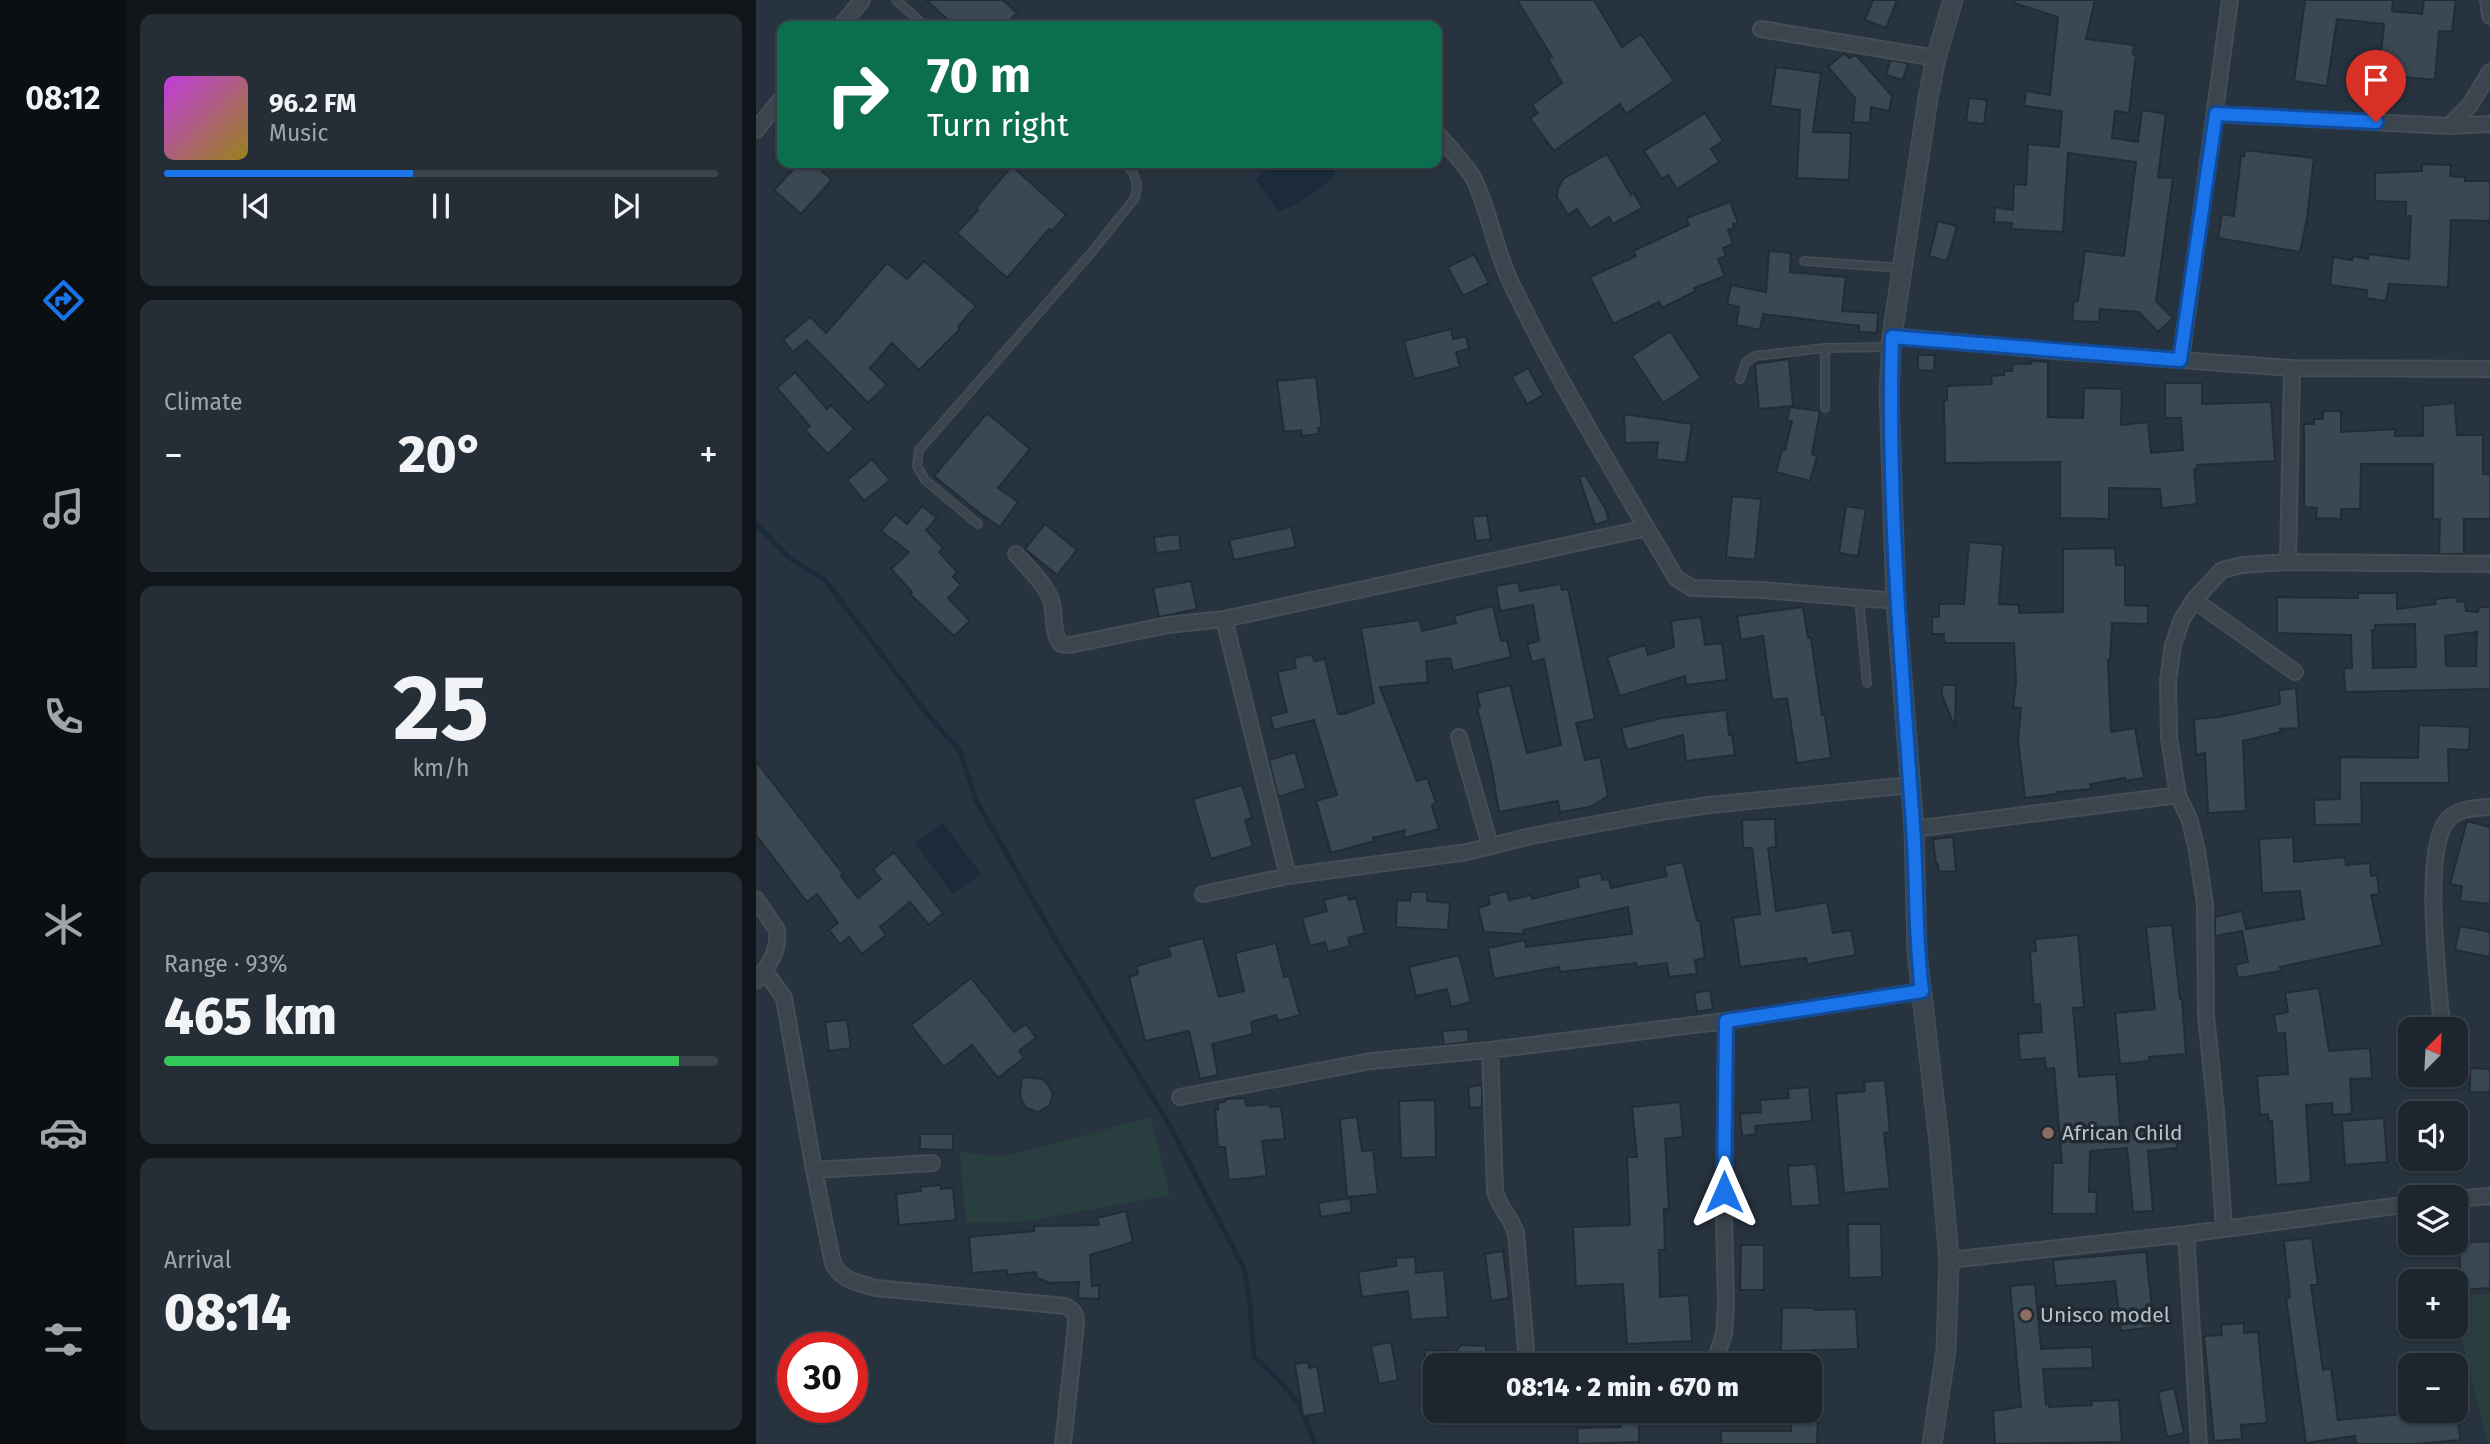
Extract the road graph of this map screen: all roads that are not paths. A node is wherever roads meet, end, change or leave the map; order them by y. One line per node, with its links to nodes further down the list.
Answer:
1 (862, 0): 7 (street)
2 (896, 0): 8 (lane)
3 (1953, 0): 10 (street)
4 (2230, 0): 13 (street)
5 (2488, 0): 6 (street)
6 (2490, 16)
7 (845, 21)
8 (919, 21)
9 (1760, 29): 10 (street)
10 (1936, 58): 20 (street)
11 (2490, 72): 15 (street)
12 (777, 104): 16 (street)
13 (2216, 114): 15 (street); 23 (street)
14 (2490, 124): 15 (street)
15 (2449, 126)
16 (756, 130)
17 (1442, 139): 29 (street)
18 (1129, 168): 28 (lane)
19 (1804, 261): 20 (lane)
20 (1902, 268): 21 (street)
21 (1892, 342): 22 (lane); 23 (street); 35 (street)
22 (1825, 348): 26 (lane); 27 (lane)
23 (2180, 360): 24 (street)
24 (2292, 368): 25 (street); 31 (street)
25 (2490, 369)
26 (1740, 379)
27 (1825, 408)
28 (978, 524)
29 (1647, 528): 33 (street); 36 (street)
30 (1016, 554): 36 (street)
31 (2288, 562): 32 (street); 34 (street)
32 (2490, 564)
33 (1859, 597): 35 (street); 38 (lane)
34 (2194, 600): 37 (street); 41 (street)
35 (1896, 601): 40 (street)
36 (1224, 618): 45 (street)
37 (2295, 672)
38 (1867, 682)
39 (1459, 737): 44 (street)
40 (1910, 785): 43 (street); 44 (street)
41 (2178, 795): 43 (street); 59 (street)
42 (2490, 807): 50 (street)
43 (1914, 829): 49 (street)
44 (1490, 845): 45 (street)
45 (1289, 876): 46 (street)
46 (1203, 894)
47 (756, 899): 48 (street)
48 (761, 976): 55 (street)
49 (1922, 991): 51 (street); 61 (street)
50 (2441, 1017)
51 (1726, 1021): 52 (street); 63 (street)
52 (1490, 1051): 53 (street); 62 (street)
53 (1180, 1097)
54 (932, 1163): 55 (street)
55 (814, 1170): 64 (street)
56 (2490, 1196): 57 (street)
57 (2468, 1198)
58 (2398, 1206): 59 (street)
59 (2224, 1228): 60 (street)
60 (2186, 1234): 61 (street); 66 (street)
61 (1949, 1260): 65 (street)
62 (1526, 1353)
63 (1718, 1353)
64 (1063, 1444)
65 (1932, 1444)
66 (2199, 1444)

